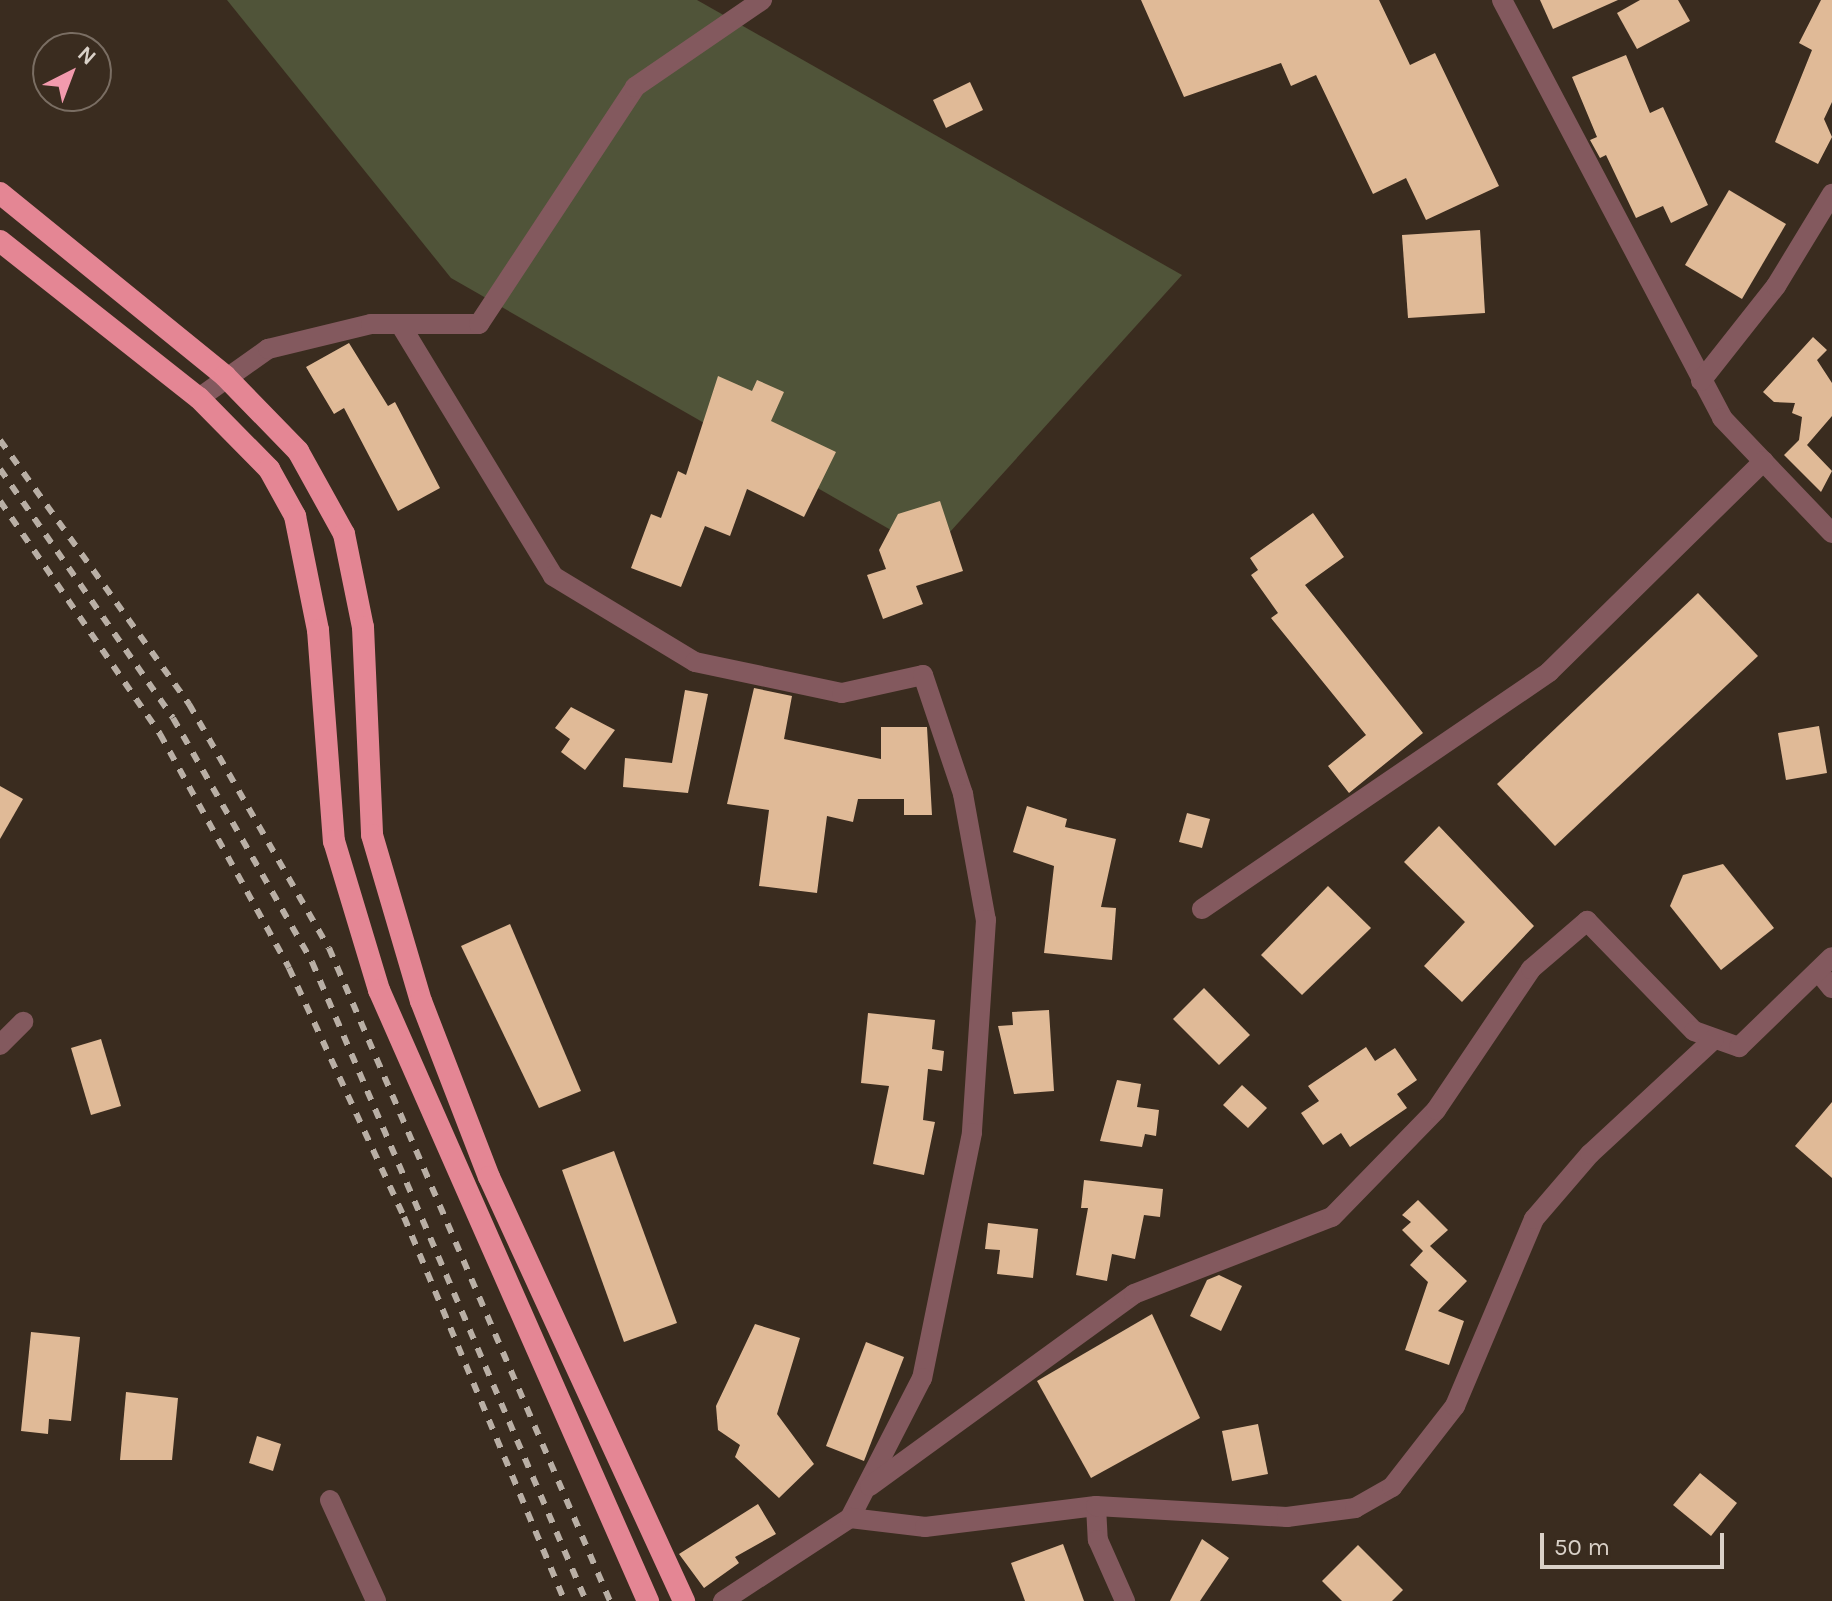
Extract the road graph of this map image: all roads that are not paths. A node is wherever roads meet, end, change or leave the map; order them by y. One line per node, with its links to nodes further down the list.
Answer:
1 (762, 0): 6 (street)
2 (1502, 0): 8 (street)
3 (0, 193): 7 (highway)
4 (1832, 194): 8 (street)
5 (0, 241): 9 (highway)
6 (400, 324): 7 (street); 18 (street)
7 (225, 376): 9 (street); 24 (highway)
8 (1701, 381): 10 (street)
9 (199, 398): 23 (highway)
10 (1764, 461): 11 (street); 12 (street)
11 (1832, 533)
12 (1202, 909)
13 (1825, 964): 14 (street); 16 (street)
14 (1832, 988)
15 (23, 1022): 17 (street)
16 (1714, 1039): 18 (street); 20 (street)
17 (0, 1045)
18 (865, 1489): 21 (street)
19 (330, 1500): 22 (street)
20 (1096, 1506): 21 (street); 26 (street)
21 (850, 1518): 25 (street)
22 (376, 1601)
23 (648, 1601)
24 (684, 1601)
25 (723, 1601)
26 (1125, 1601)

